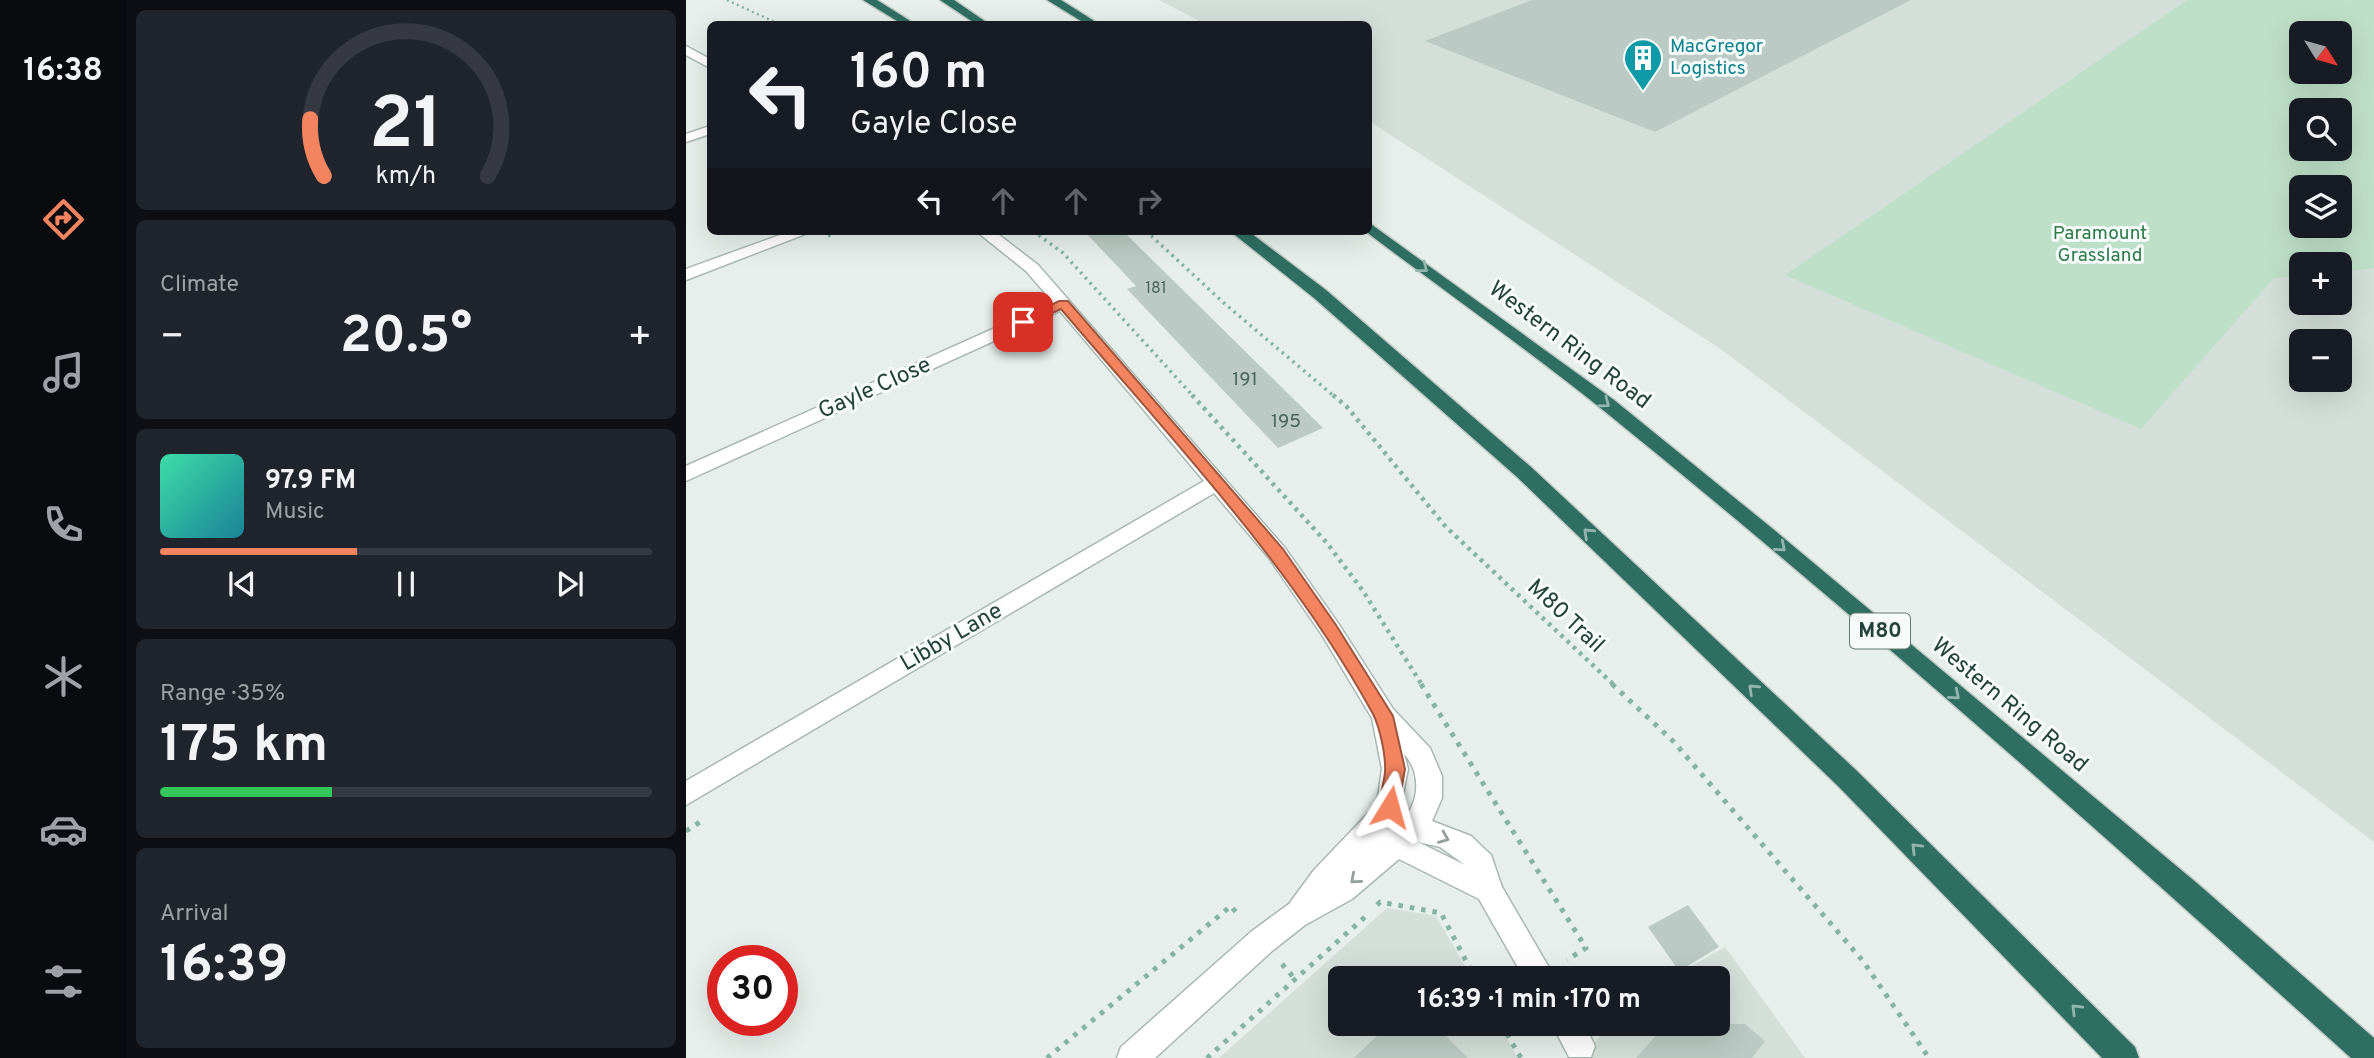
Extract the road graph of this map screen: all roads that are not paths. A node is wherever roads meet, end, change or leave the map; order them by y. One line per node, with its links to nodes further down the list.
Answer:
1 (869, 0): 4 (highway)
2 (946, 0): 5 (highway)
3 (1053, 0): 6 (highway)
4 (904, 21)
5 (978, 21)
6 (1088, 21)
7 (686, 50): 8 (street)
8 (707, 62)
9 (707, 131): 10 (street)
10 (686, 138)
11 (1372, 229): 25 (highway, Western Ring Road / M80, one-way to 25)
12 (794, 235): 15 (street)
13 (990, 235): 16 (street)
14 (1243, 235): 24 (highway, one-way to 14)
15 (686, 275)
16 (1063, 304): 17 (street, Gayle Close); 18 (street)
17 (686, 474)
18 (1217, 482): 19 (street); 20 (street, Libby Lane)
19 (1384, 716): 21 (street); 21 (street)
20 (686, 794)
21 (1399, 832): 22 (street, one-way to 22); 23 (street)
22 (1533, 966)
23 (1132, 1058)
24 (2124, 1058)
25 (2374, 1058)

